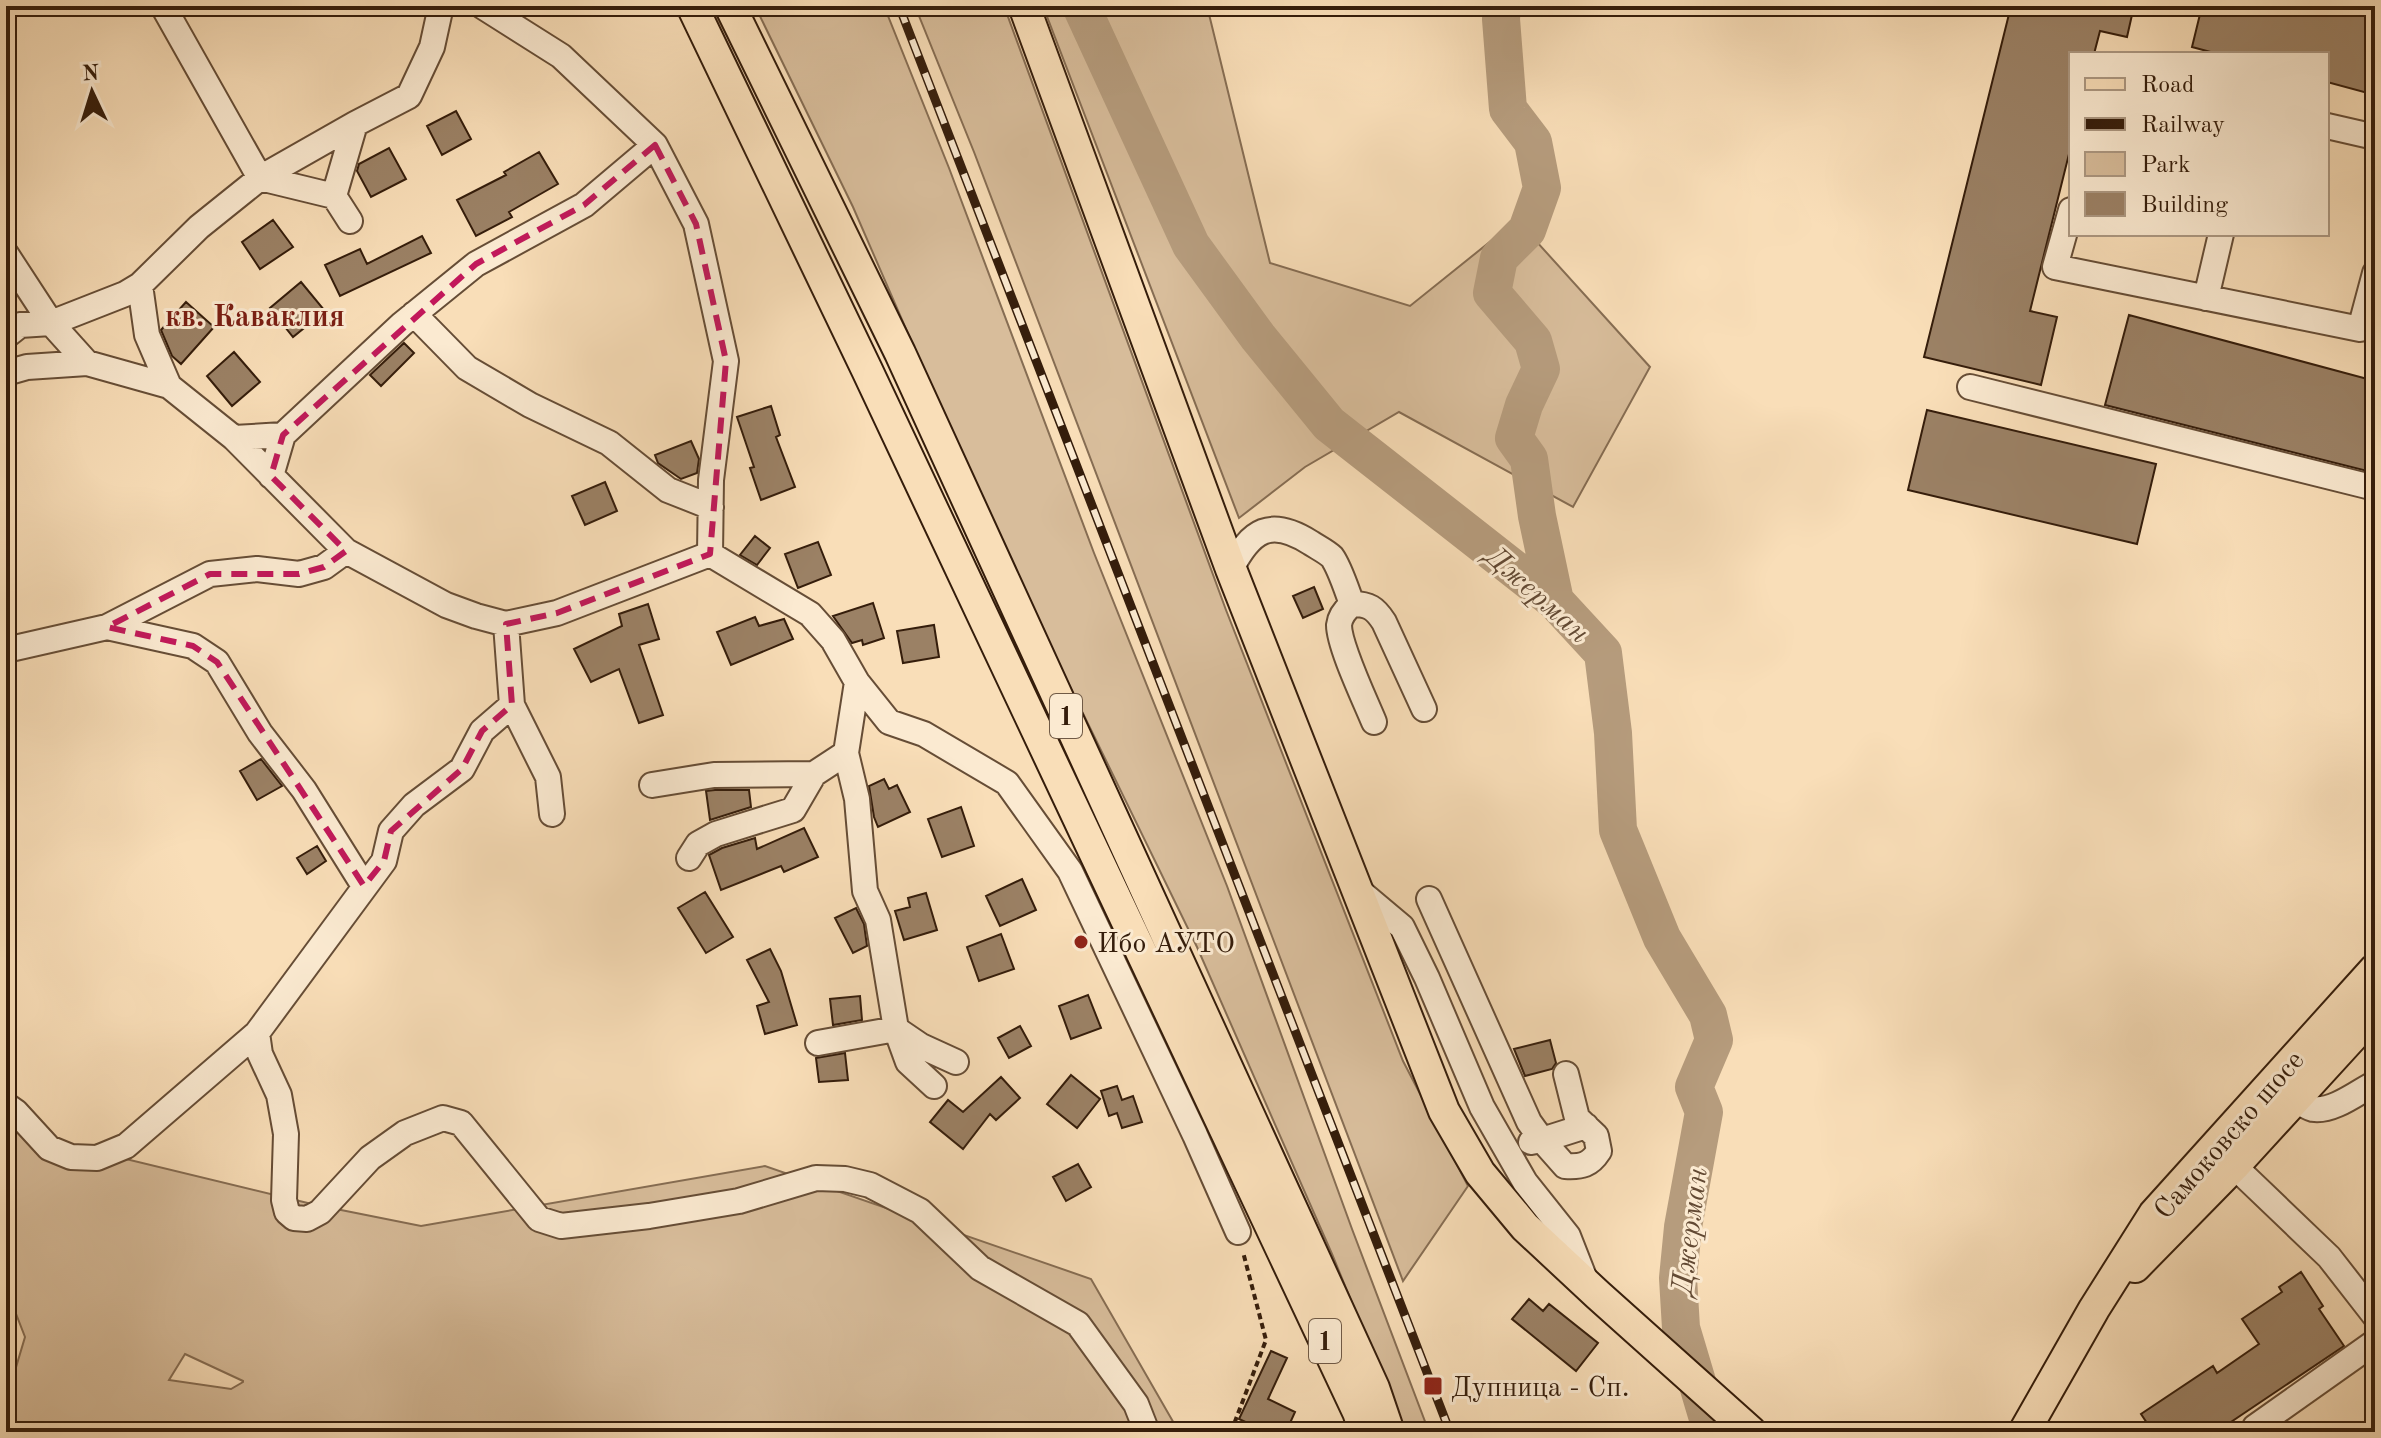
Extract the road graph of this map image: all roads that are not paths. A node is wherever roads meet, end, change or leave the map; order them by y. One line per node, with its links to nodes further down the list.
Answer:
1 (163, 6): 11 (street)
2 (441, 6): 7 (street)
3 (482, 6): 10 (street)
4 (692, 6): 75 (main road, 1)
5 (730, 6): 76 (main road, 1)
6 (1024, 6): 34 (main road)
7 (355, 124): 11 (street); 12 (street)
8 (2329, 126): 9 (street)
9 (2375, 137)
10 (655, 145): 20 (street); 31 (street)
11 (260, 178): 12 (street); 18 (street)
12 (334, 196): 14 (street)
13 (2069, 217): 19 (street)
14 (350, 221)
15 (2221, 236): 19 (street)
16 (6, 254): 21 (street)
17 (2375, 273): 19 (street)
18 (140, 285): 21 (street); 25 (street)
19 (2206, 298)
20 (414, 314): 27 (street); 31 (street)
21 (51, 323): 22 (street); 23 (street)
22 (6, 336)
23 (87, 363): 24 (street); 25 (street)
24 (6, 373)
25 (169, 386): 28 (street)
26 (1970, 387): 30 (street)
27 (283, 435): 28 (street); 29 (street)
28 (234, 438): 29 (street)
29 (271, 476): 32 (street)
30 (2375, 488)
31 (711, 507): 33 (street)
32 (346, 551): 36 (street); 37 (street)
33 (710, 554): 36 (street); 39 (street)
34 (1231, 569): 35 (street); 51 (main road)
35 (1352, 604): 41 (street); 42 (street)
36 (506, 624): 40 (street)
37 (107, 627): 38 (street); 50 (street)
38 (6, 650)
39 (857, 682): 43 (street); 68 (street)
40 (512, 705): 47 (street); 50 (street)
41 (1424, 709)
42 (1374, 722)
43 (846, 753): 44 (street); 55 (street)
44 (814, 774): 45 (street); 46 (street)
45 (652, 785)
46 (793, 810): 48 (street); 49 (street)
47 (552, 814)
48 (767, 834)
49 (689, 858)
50 (364, 886): 56 (street)
51 (1354, 887): 66 (street); 69 (main road)
52 (1429, 899): 65 (street)
53 (2375, 969): 70 (main road, Самоковско шосе)
54 (2375, 1012): 62 (main road, Самоковско шосе)
55 (896, 1029): 57 (street); 58 (street); 61 (street)
56 (257, 1033): 63 (street); 74 (street)
57 (818, 1043)
58 (956, 1062)
59 (1566, 1074): 64 (street)
60 (2375, 1083): 62 (street)
61 (934, 1086)
62 (2295, 1099): 67 (main road, Самоковско шосе)
63 (6, 1105)
64 (1586, 1126): 65 (street); 65 (street)
65 (1542, 1140): 66 (street)
66 (1505, 1147): 69 (street)
67 (2234, 1166): 70 (main road, Самоковско шосе); 71 (street)
68 (1238, 1232)
69 (1592, 1290): 77 (main road)
70 (2094, 1309): 78 (main road, Самоковско шосе)
71 (2375, 1316)
72 (2375, 1342): 73 (street)
73 (2255, 1427)
74 (1147, 1432)
75 (1365, 1432)
76 (1389, 1432)
77 (1751, 1432)
78 (2024, 1432)

